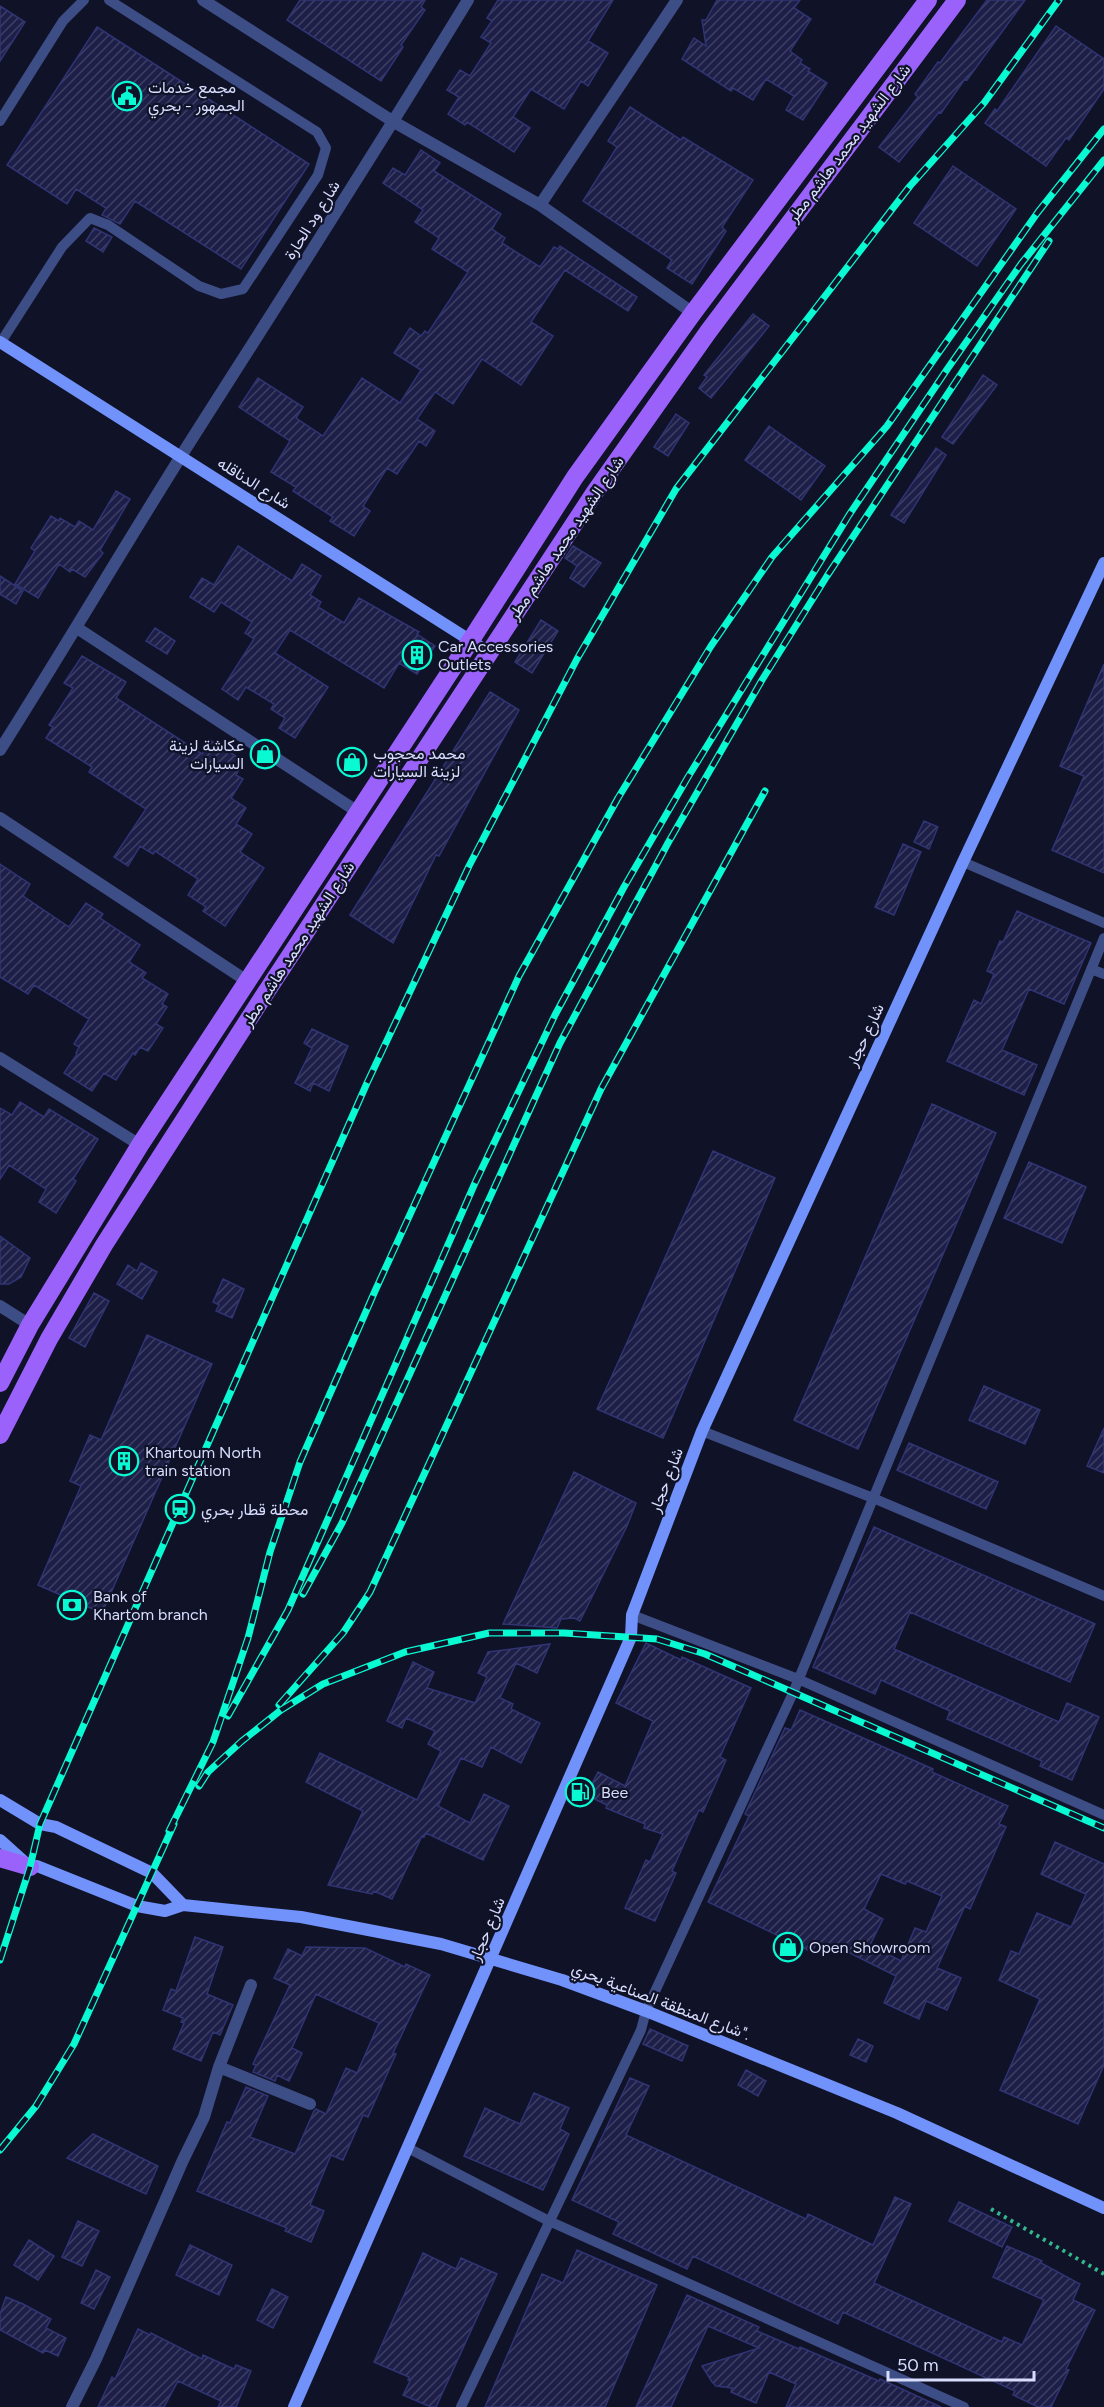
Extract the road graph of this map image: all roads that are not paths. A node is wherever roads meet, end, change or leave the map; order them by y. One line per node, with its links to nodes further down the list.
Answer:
1 (84, 0): 8 (lane)
2 (110, 0): 12 (lane)
3 (203, 0): 9 (street)
4 (468, 0): 9 (street, شارع ود الحارة)
5 (928, 0): 11 (main road, شارع الشهيد محمد هاشم مطر)
6 (957, 0): 18 (main road, شارع الشهيد محمد هاشم مطر)
7 (674, 1): 10 (street)
8 (0, 121)
9 (394, 122): 10 (street); 13 (street, شارع ود الحارة)
10 (540, 205): 11 (street)
11 (693, 313): 17 (main road, شارع الشهيد محمد هاشم مطر)
12 (0, 342): 13 (street, شارع الدناقله)
13 (181, 456): 16 (street, شارع ود الحارة); 17 (street, شارع الدناقله)
14 (1104, 563): 15 (street, شارع حجار)
15 (1101, 577): 22 (street, شارع حجار)
16 (77, 628): 19 (street, شارع ود الحارة); 20 (street)
17 (471, 640): 18 (street, شارع الدناقله); 20 (main road, شارع الشهيد محمد هاشم مطر)
18 (490, 653): 34 (main road, شارع الشهيد محمد هاشم مطر)
19 (0, 750)
20 (358, 812): 27 (main road, شارع الشهيد محمد هاشم مطر)
21 (0, 818): 27 (street)
22 (963, 862): 23 (lane); 33 (street, شارع حجار)
23 (1104, 923)
24 (1104, 938): 25 (lane)
25 (1091, 969): 26 (lane); 35 (lane)
26 (1104, 974)
27 (247, 981): 29 (main road, شارع الشهيد محمد هاشم مطر)
28 (0, 1058): 29 (street)
29 (140, 1145): 31 (main road, شارع الشهيد محمد هاشم مطر)
30 (0, 1306): 31 (street)
31 (30, 1325): 32 (main road, شارع الشهيد محمد هاشم مطر)
32 (0, 1383)
33 (702, 1431): 35 (lane); 37 (street, شارع حجار)
34 (0, 1435)
35 (873, 1498): 36 (lane); 38 (lane)
36 (1104, 1596)
37 (632, 1615): 38 (lane); 45 (street, شارع حجار)
38 (798, 1679): 40 (lane); 47 (lane)
39 (0, 1800): 44 (street)
40 (1104, 1815)
41 (0, 1840): 43 (street, شارع المنطقة الصناعية بحري".)
42 (0, 1858): 43 (main road)
43 (30, 1867): 44 (street, شارع المنطقة الصناعية بحري".)
44 (183, 1905): 45 (street, شارع المنطقة الصناعية بحري".)
45 (492, 1959): 47 (street, شارع المنطقة الصناعية بحري".); 50 (street, شارع حجار)
46 (251, 1985): 48 (street)
47 (646, 2011): 51 (street, شارع المنطقة الصناعية بحري".); 52 (lane)
48 (219, 2067): 49 (street); 53 (street)
49 (310, 2104)
50 (408, 2148): 52 (lane); 54 (street, شارع حجار)
51 (1104, 2208)
52 (549, 2221): 55 (lane); 56 (lane)
53 (72, 2407)
54 (294, 2407)
55 (461, 2407)
56 (964, 2407)

